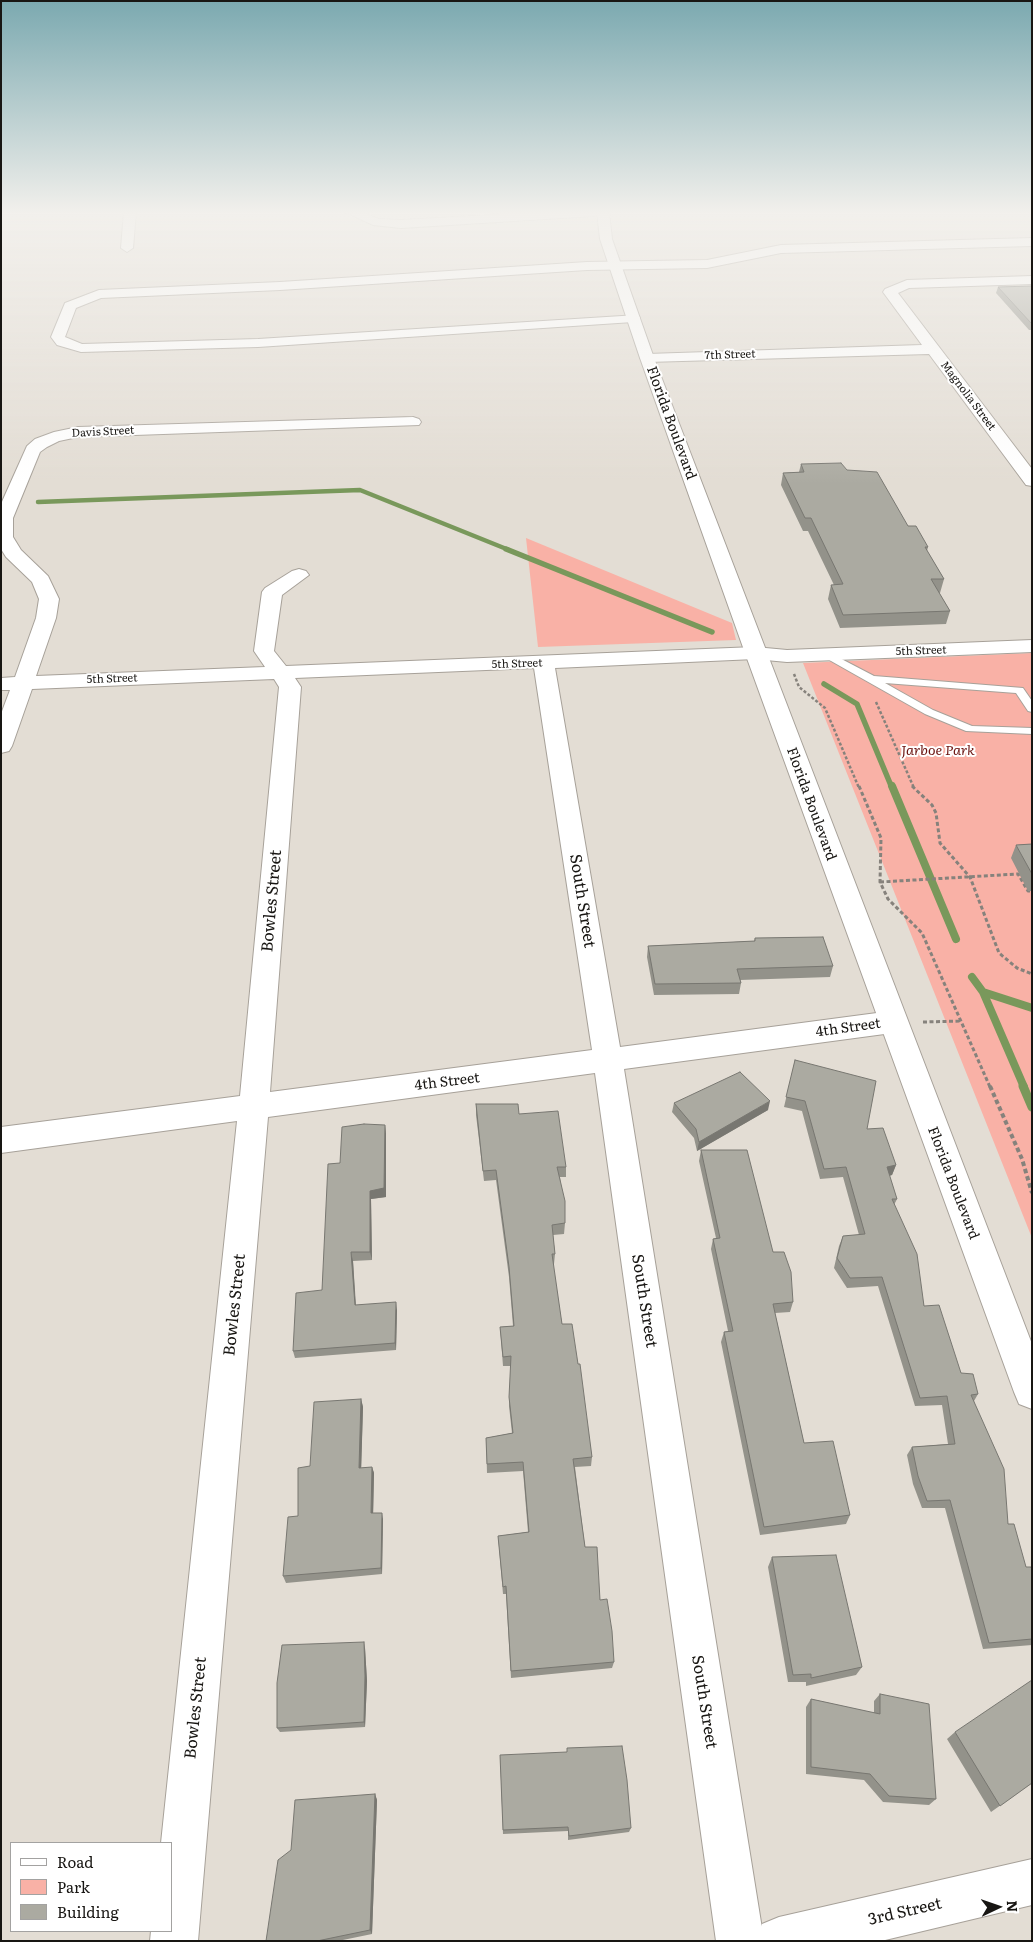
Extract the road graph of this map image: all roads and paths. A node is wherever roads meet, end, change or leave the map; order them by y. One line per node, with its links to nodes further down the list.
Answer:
1 (76, 303): 4 (street)
2 (627, 303): 4 (street, Florida Boulevard)
3 (897, 303): 5 (street, Magnolia Street)
4 (633, 318): 6 (street, Florida Boulevard)
5 (933, 349): 6 (street, 7th Street); 8 (street, Magnolia Street)
6 (647, 358): 11 (street, Florida Boulevard)
7 (413, 422): 17 (street, Davis Street)
8 (1032, 480)
9 (299, 575): 15 (street, Bowles Street)
10 (1032, 646): 12 (street, 5th Street)
11 (755, 653): 13 (street, 5th Street); 14 (street, 5th Street); 27 (street, Florida Boulevard)
12 (828, 655): 13 (street, 5th Street); 16 (lane)
13 (787, 656): 23 (path)
14 (544, 663): 15 (street, 5th Street); 28 (street, South Street)
15 (279, 672): 17 (street, 5th Street); 29 (street, Bowles Street)
16 (868, 677): 19 (lane); 20 (lane); 22 (path)
17 (23, 683): 18 (street, 5th Street); 21 (street, Davis Street)
18 (1, 684)
19 (1032, 709)
20 (1032, 731)
21 (1, 746)
22 (970, 877): 23 (path); 24 (path); 25 (path)
23 (880, 882): 26 (path)
24 (1032, 891)
25 (1032, 974)
26 (962, 1021): 27 (path); 31 (path)
27 (892, 1022): 28 (street, 4th Street); 32 (street, Florida Boulevard)
28 (608, 1061): 29 (street, 4th Street); 35 (street, South Street)
29 (254, 1107): 30 (street, 4th Street); 34 (street, Bowles Street)
30 (1, 1140)
31 (1032, 1193)
32 (1032, 1392)
33 (1032, 1882): 36 (street, 3rd Street)
34 (174, 1941)
35 (740, 1941)
36 (779, 1941)

